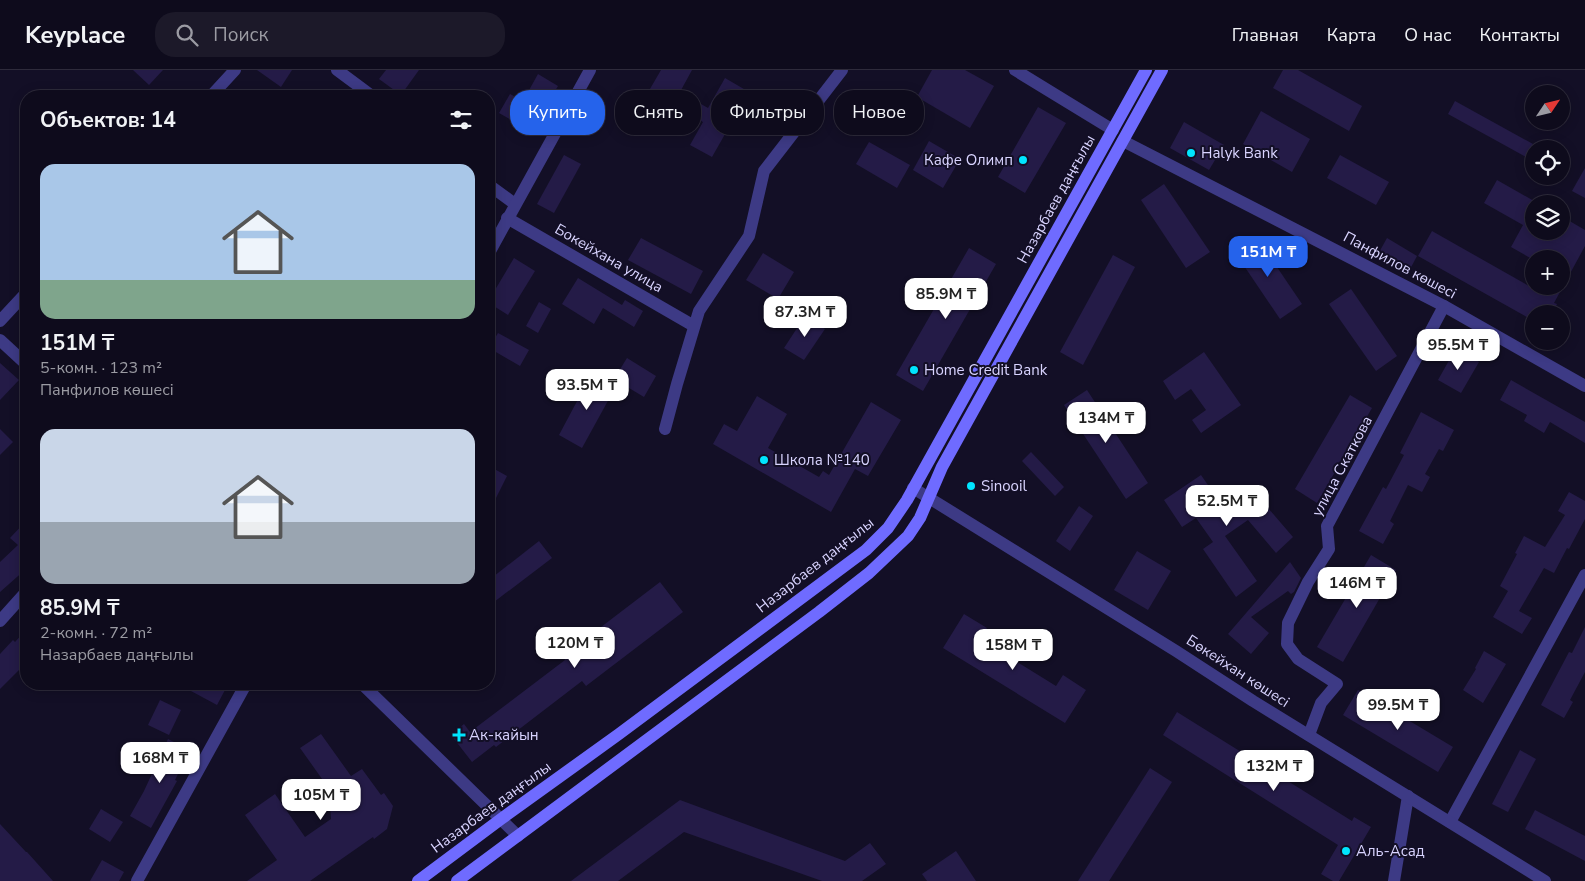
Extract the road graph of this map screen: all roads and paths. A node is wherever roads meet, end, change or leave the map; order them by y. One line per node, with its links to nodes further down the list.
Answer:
1 (235, 70): 8 (street)
2 (337, 70): 9 (street)
3 (590, 70): 13 (street)
4 (842, 70): 19 (street)
5 (1015, 70): 10 (street)
6 (1146, 70): 10 (main road, Назарбаев даңғылы)
7 (1162, 70): 11 (main road)
8 (217, 90)
9 (364, 90)
10 (1113, 130): 24 (main road, Назарбаев даңғылы)
11 (1123, 141): 17 (street, Панфилов көшесі); 25 (main road)
12 (495, 189): 13 (street)
13 (515, 204): 14 (street)
14 (507, 218): 15 (street); 19 (street, Бокейхана улица)
15 (495, 241)
16 (20, 299): 18 (street)
17 (1444, 306): 22 (street, Панфилов көшесі); 31 (street, улица Скаткова)
18 (0, 321)
19 (694, 326): 23 (street)
20 (0, 340): 21 (street)
21 (20, 358)
22 (1585, 386)
23 (665, 430)
24 (913, 488): 25 (street, Бөкейхан көшесі); 33 (main road, Назарбаев даңғылы)
25 (928, 498): 31 (street, Бөкейхан көшесі); 35 (main road)
26 (1585, 575): 34 (street)
27 (20, 599): 28 (street)
28 (0, 621)
29 (243, 690): 36 (street)
30 (368, 690): 33 (street)
31 (1309, 736): 32 (street, Бөкейхан көшесі)
32 (1408, 796): 34 (street, Бөкейхан көшесі); 39 (street)
33 (501, 819): 35 (street); 37 (main road, Назарбаев даңғылы)
34 (1450, 822): 40 (street, Бөкейхан көшесі)
35 (518, 836): 38 (main road)
36 (137, 881)
37 (418, 881)
38 (457, 881)
39 (1394, 881)
40 (1545, 881)

